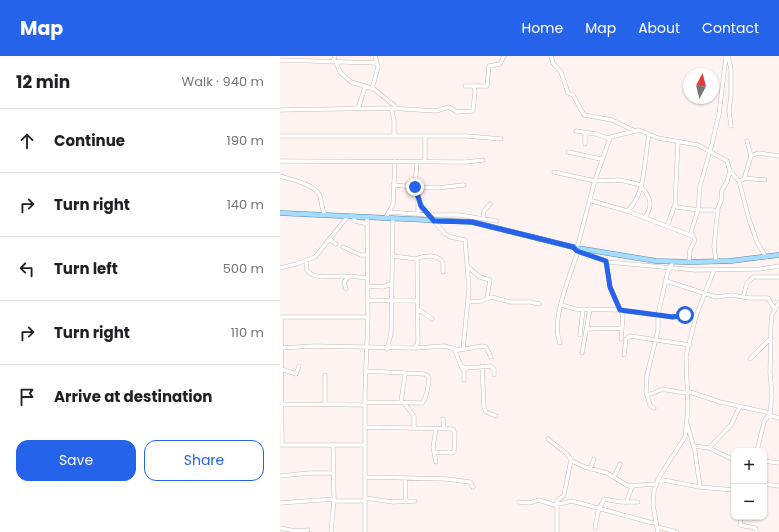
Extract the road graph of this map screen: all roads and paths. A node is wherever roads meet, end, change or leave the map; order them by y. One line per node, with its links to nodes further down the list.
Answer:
1 (318, 56): 8 (street)
2 (335, 56): 9 (street)
3 (375, 56): 10 (street)
4 (504, 56): 12 (street)
5 (551, 56): 19 (street)
6 (727, 56): 18 (street); 31 (street)
7 (280, 60): 8 (street)
8 (316, 61): 9 (street)
9 (335, 62): 10 (street); 13 (street)
10 (377, 63): 14 (street)
11 (465, 86): 12 (street)
12 (474, 86): 15 (street)
13 (366, 87): 14 (street); 16 (street)
14 (372, 89): 15 (street)
15 (393, 108): 16 (street); 24 (street)
16 (358, 109): 17 (street)
17 (280, 110)
18 (731, 126)
19 (634, 130): 22 (street); 26 (street)
20 (576, 132): 21 (street)
21 (585, 133): 26 (street); 30 (street)
22 (649, 135): 29 (street); 50 (street)
23 (280, 136): 24 (street)
24 (394, 136): 25 (street)
25 (425, 137): 27 (street); 39 (street)
26 (610, 138): 35 (street)
27 (501, 139)
28 (747, 141): 33 (street)
29 (678, 142): 31 (street); 55 (street)
30 (585, 144)
31 (710, 151): 41 (street); 56 (street)
32 (568, 152): 35 (street)
33 (751, 156): 34 (street); 44 (street)
34 (779, 156)
35 (601, 159): 45 (street)
36 (483, 160): 39 (street)
37 (280, 161): 38 (street)
38 (395, 161): 40 (street); 48 (street)
39 (425, 161): 40 (street)
40 (417, 162): 51 (street)
41 (730, 171): 47 (street); 59 (street)
42 (554, 172): 45 (street)
43 (280, 176): 62 (street)
44 (745, 178): 46 (street); 47 (street)
45 (595, 180): 50 (street); 53 (street)
46 (765, 180)
47 (739, 181): 82 (street)
48 (394, 185): 51 (street); 58 (street)
49 (464, 185): 51 (street)
50 (641, 185): 57 (street); 69 (street)
51 (415, 187): 52 (street)
52 (418, 194): 61 (street); 63 (street)
53 (589, 200): 57 (street); 78 (street)
54 (490, 204): 68 (street)
55 (675, 204): 56 (street); 73 (street)
56 (698, 210): 59 (street); 74 (street)
57 (627, 211): 69 (street)
58 (389, 212): 61 (street); 66 (street)
59 (718, 212): 86 (street)
60 (280, 213): 62 (main road)
61 (418, 214): 63 (street)
62 (326, 215): 64 (main road)
63 (429, 215): 68 (street); 70 (street)
64 (350, 216): 65 (main road); 72 (street); 75 (street)
65 (367, 216): 66 (main road); 72 (street)
66 (386, 217): 67 (main road)
67 (392, 218): 70 (main road); 81 (street)
68 (483, 218): 71 (street)
69 (645, 218): 73 (street)
70 (434, 221): 78 (main road); 90 (street)
71 (497, 221)
72 (367, 226): 79 (street)
73 (667, 227): 74 (street)
74 (692, 236): 88 (street)
75 (329, 239): 76 (street); 84 (street)
76 (336, 244)
77 (343, 246): 79 (street)
78 (576, 249): 85 (street); 87 (main road); 111 (street)
79 (367, 255): 97 (street)
80 (779, 255): 82 (main road)
81 (392, 256): 83 (street); 99 (street)
82 (766, 257): 86 (main road)
83 (416, 258): 94 (street); 107 (street)
84 (306, 261): 92 (street); 95 (street)
85 (606, 261): 91 (street); 115 (street)
86 (716, 261): 88 (main road)
87 (673, 262): 88 (main road); 91 (street)
88 (689, 262)
89 (779, 266): 93 (street)
90 (468, 267): 104 (street); 108 (street)
91 (670, 267): 93 (street); 98 (street)
92 (280, 268)
93 (714, 270): 102 (street)
94 (444, 272)
95 (348, 277): 97 (street); 101 (street)
96 (779, 277): 103 (street)
97 (367, 278): 100 (street)
98 (666, 281): 102 (street); 117 (street)
99 (392, 284): 100 (street); 106 (street)
100 (367, 286): 105 (street)
101 (346, 289)
102 (705, 293): 103 (street); 118 (street)
103 (744, 297): 116 (street)
104 (487, 298): 108 (street); 110 (street)
105 (368, 300): 106 (street); 120 (street)
106 (392, 300): 107 (street); 134 (street)
107 (417, 301): 112 (street)
108 (468, 302): 135 (street)
109 (779, 302): 116 (street)
110 (539, 304)
111 (561, 305): 113 (street); 128 (street)
112 (418, 309): 121 (street); 132 (street)
113 (583, 309): 114 (street); 124 (street)
114 (590, 309): 115 (street); 122 (street)
115 (620, 310): 117 (street); 123 (street)
116 (775, 310): 125 (street)
117 (658, 314): 118 (street); 127 (street)
118 (696, 316): 129 (street)
119 (281, 317): 120 (street); 131 (street)
120 (368, 317): 130 (street)
121 (432, 319)
122 (587, 328): 123 (street); 136 (street)
123 (622, 328): 126 (street)
124 (580, 335)
125 (770, 338): 139 (street); 157 (street)
126 (621, 339)
127 (655, 340): 129 (street); 137 (street); 150 (street)
128 (560, 343)
129 (690, 345): 149 (street)
130 (367, 347): 131 (street); 134 (street); 144 (street)
131 (281, 348): 143 (street)
132 (415, 348): 133 (street); 134 (street)
133 (454, 348): 135 (street); 141 (street)
134 (387, 349)
135 (463, 350): 138 (street)
136 (582, 353)
137 (624, 355)
138 (491, 357)
139 (750, 359)
140 (299, 366): 143 (street)
141 (461, 366): 142 (street); 148 (street)
142 (482, 366): 147 (street); 158 (street)
143 (281, 370): 152 (street)
144 (366, 372): 145 (street); 154 (street)
145 (405, 374): 151 (street); 151 (street)
146 (325, 375): 153 (street)
147 (494, 375)
148 (464, 380)
149 (687, 392): 150 (street); 155 (street); 161 (street)
150 (647, 394): 156 (street)
151 (403, 402): 154 (street); 163 (street)
152 (282, 404): 153 (street); 168 (street)
153 (325, 404): 154 (street)
154 (365, 404): 162 (street)
155 (740, 406): 157 (street); 171 (street)
156 (654, 408)
157 (770, 414): 159 (street); 172 (street)
158 (496, 416)
159 (779, 418)
160 (443, 419): 165 (street)
161 (686, 423): 170 (street); 187 (street)
162 (366, 427): 163 (street); 169 (street)
163 (414, 428): 164 (street)
164 (436, 429): 165 (street); 173 (street)
165 (444, 429): 173 (street)
166 (548, 439): 176 (street)
167 (333, 444): 168 (street); 169 (street); 182 (street)
168 (281, 445)
169 (365, 445): 184 (street)
170 (694, 446): 171 (street); 193 (street)
171 (709, 448): 175 (street)
172 (758, 448)
173 (435, 452): 178 (street)
174 (594, 459): 181 (street)
175 (731, 459)
176 (571, 460): 181 (street); 203 (street)
177 (767, 461): 179 (street)
178 (436, 462)
179 (779, 463)
180 (620, 464): 185 (street)
181 (590, 468): 185 (street)
182 (333, 473): 183 (street); 195 (street)
183 (280, 476)
184 (366, 477): 186 (street); 196 (street)
185 (614, 477): 192 (street)
186 (405, 478): 191 (street); 198 (street)
187 (658, 479): 188 (street); 193 (street)
188 (656, 484): 192 (street); 206 (street)
189 (767, 484): 190 (street)
190 (779, 486)
191 (473, 487)
192 (632, 487): 202 (street)
193 (700, 487): 194 (street)
194 (731, 490)
195 (334, 500): 196 (street); 201 (street); 211 (street)
196 (365, 500): 198 (street); 212 (street)
197 (415, 501): 198 (street)
198 (406, 502)
199 (520, 502): 203 (street)
200 (638, 502): 202 (street)
201 (280, 503)
202 (626, 503): 204 (street)
203 (556, 504): 204 (street); 213 (street)
204 (600, 508): 206 (street); 208 (street)
205 (740, 520): 215 (street)
206 (656, 523): 210 (street)
207 (280, 528): 209 (street)
208 (595, 528)
209 (308, 530)
210 (658, 530): 214 (street)
211 (331, 532)
212 (365, 532)
213 (557, 532)
214 (677, 532)
215 (757, 532)

